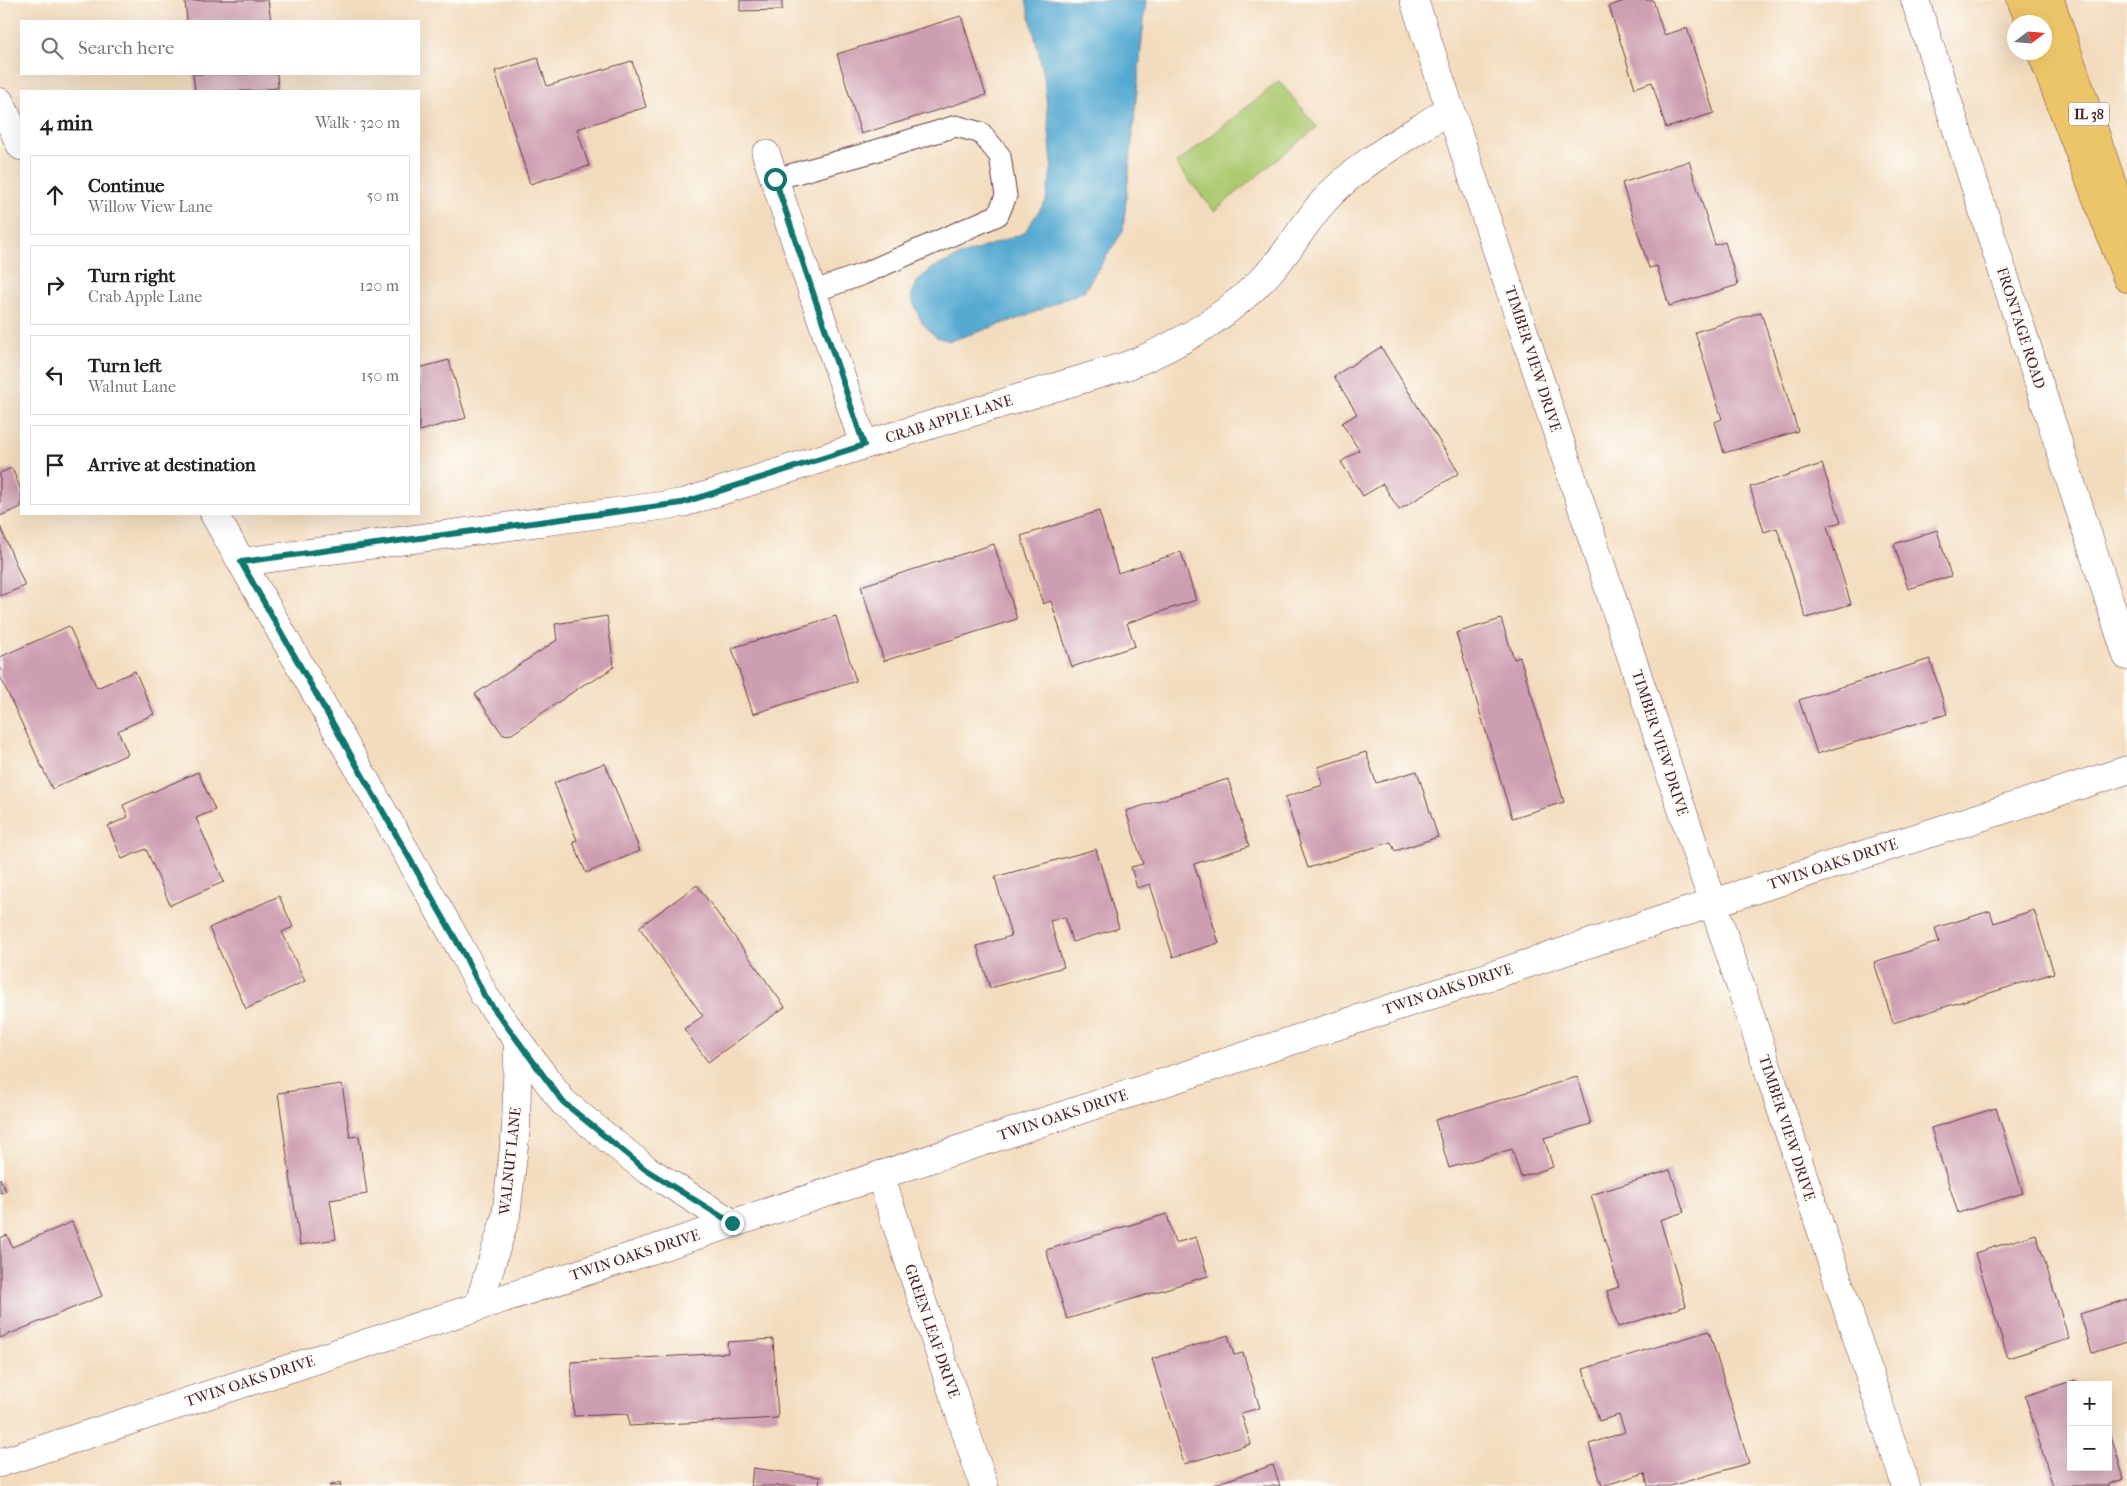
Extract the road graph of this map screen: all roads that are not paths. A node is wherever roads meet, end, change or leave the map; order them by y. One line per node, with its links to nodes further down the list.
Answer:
1 (1414, 0): 8 (street, TIMBER VIEW DRIVE)
2 (1915, 0): 17 (street, FRONTAGE ROAD)
3 (2021, 0): 5 (highway)
4 (2050, 0): 11 (highway, IL 38)
5 (2027, 15)
6 (2044, 60): 12 (highway)
7 (0, 102): 9 (street)
8 (1450, 109): 14 (street, CRAB APPLE LANE); 19 (street, TIMBER VIEW DRIVE)
9 (20, 144)
10 (770, 166): 13 (street); 13 (lane)
11 (2127, 228)
12 (2127, 278)
13 (812, 292): 14 (street)
14 (864, 445): 16 (street, CRAB APPLE LANE)
15 (215, 515): 16 (street)
16 (241, 562): 20 (street)
17 (2127, 656)
18 (2127, 770): 19 (street, TWIN OAKS DRIVE)
19 (1713, 903): 21 (street, TWIN OAKS DRIVE); 26 (street, TIMBER VIEW DRIVE)
20 (518, 1041): 22 (street); 23 (street, WALNUT LANE)
21 (880, 1175): 22 (street, TWIN OAKS DRIVE); 25 (street, GREEN LEAF DRIVE)
22 (732, 1223): 23 (street, TWIN OAKS DRIVE)
23 (478, 1307): 24 (street, TWIN OAKS DRIVE)
24 (0, 1463)
25 (984, 1486)
26 (1906, 1486)

